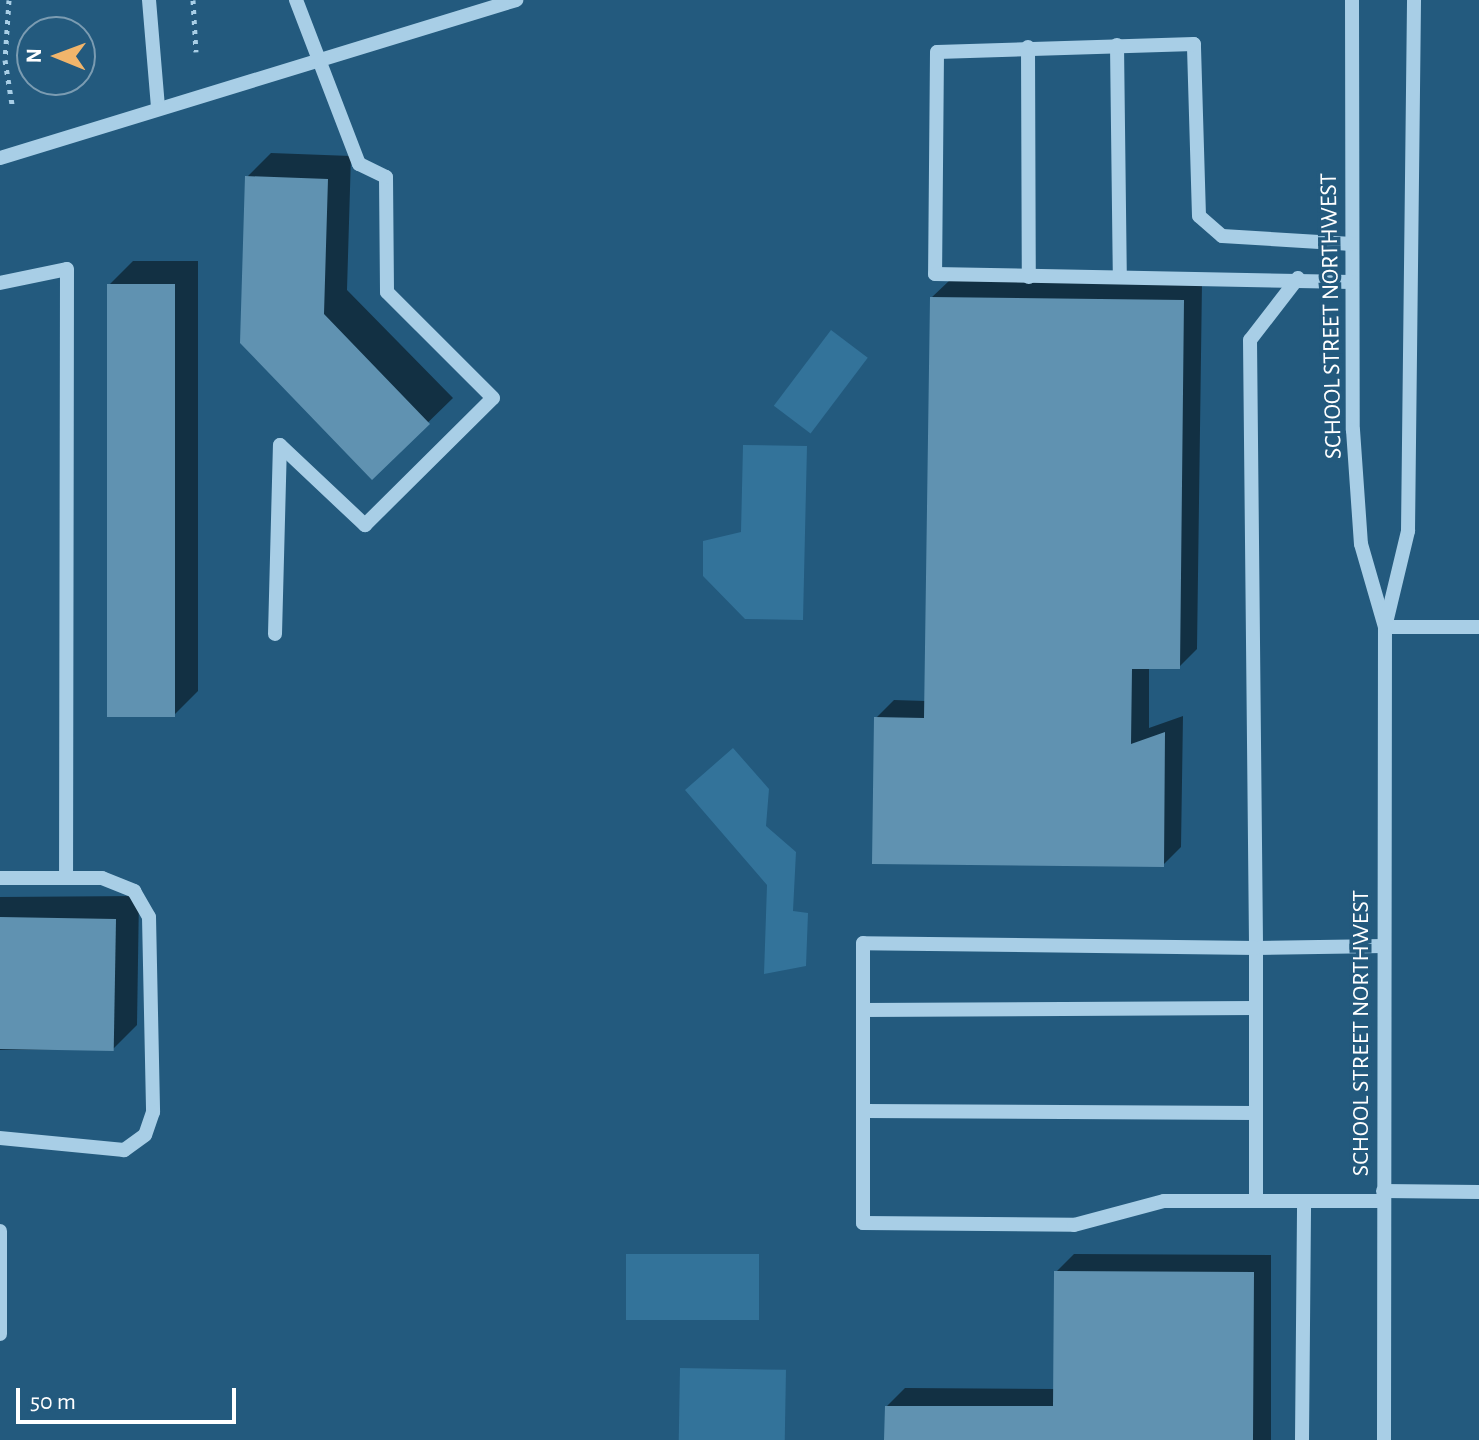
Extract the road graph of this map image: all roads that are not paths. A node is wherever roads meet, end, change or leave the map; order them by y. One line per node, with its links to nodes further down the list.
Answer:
1 (149, 0): 9 (street)
2 (296, 0): 8 (street)
3 (516, 0): 8 (street)
4 (1352, 0): 11 (street, SCHOOL STREET NORTHWEST)
5 (1414, 0): 17 (street, SCHOOL STREET NORTHWEST)
6 (1117, 45): 7 (street); 11 (street); 13 (street)
7 (1028, 47): 12 (street); 12 (street)
8 (314, 58): 9 (street); 19 (street)
9 (158, 108): 10 (street)
10 (0, 158)
11 (1352, 244): 15 (street, SCHOOL STREET NORTHWEST)
12 (1029, 277): 13 (street)
13 (1120, 277): 14 (street)
14 (1298, 278): 15 (street); 23 (street)
15 (1352, 282): 17 (street, SCHOOL STREET NORTHWEST)
16 (0, 283): 21 (street)
17 (1385, 627): 18 (street); 22 (street, SCHOOL STREET NORTHWEST)
18 (1479, 627)
19 (275, 634)
20 (0, 878): 21 (street)
21 (66, 878): 28 (street)
22 (1384, 946): 23 (street); 30 (street, SCHOOL STREET NORTHWEST)
23 (1256, 948): 24 (street); 25 (street)
24 (1256, 1008): 25 (street); 27 (street)
25 (863, 1010): 26 (street)
26 (865, 1111): 27 (street); 31 (street)
27 (1256, 1113): 31 (street)
28 (0, 1138)
29 (1479, 1192): 30 (street)
30 (1383, 1196): 32 (street); 36 (street, SCHOOL STREET NORTHWEST)
31 (1256, 1201): 32 (street)
32 (1304, 1201): 35 (street)
33 (0, 1231): 34 (street)
34 (0, 1334)
35 (1302, 1440)
36 (1384, 1440)

